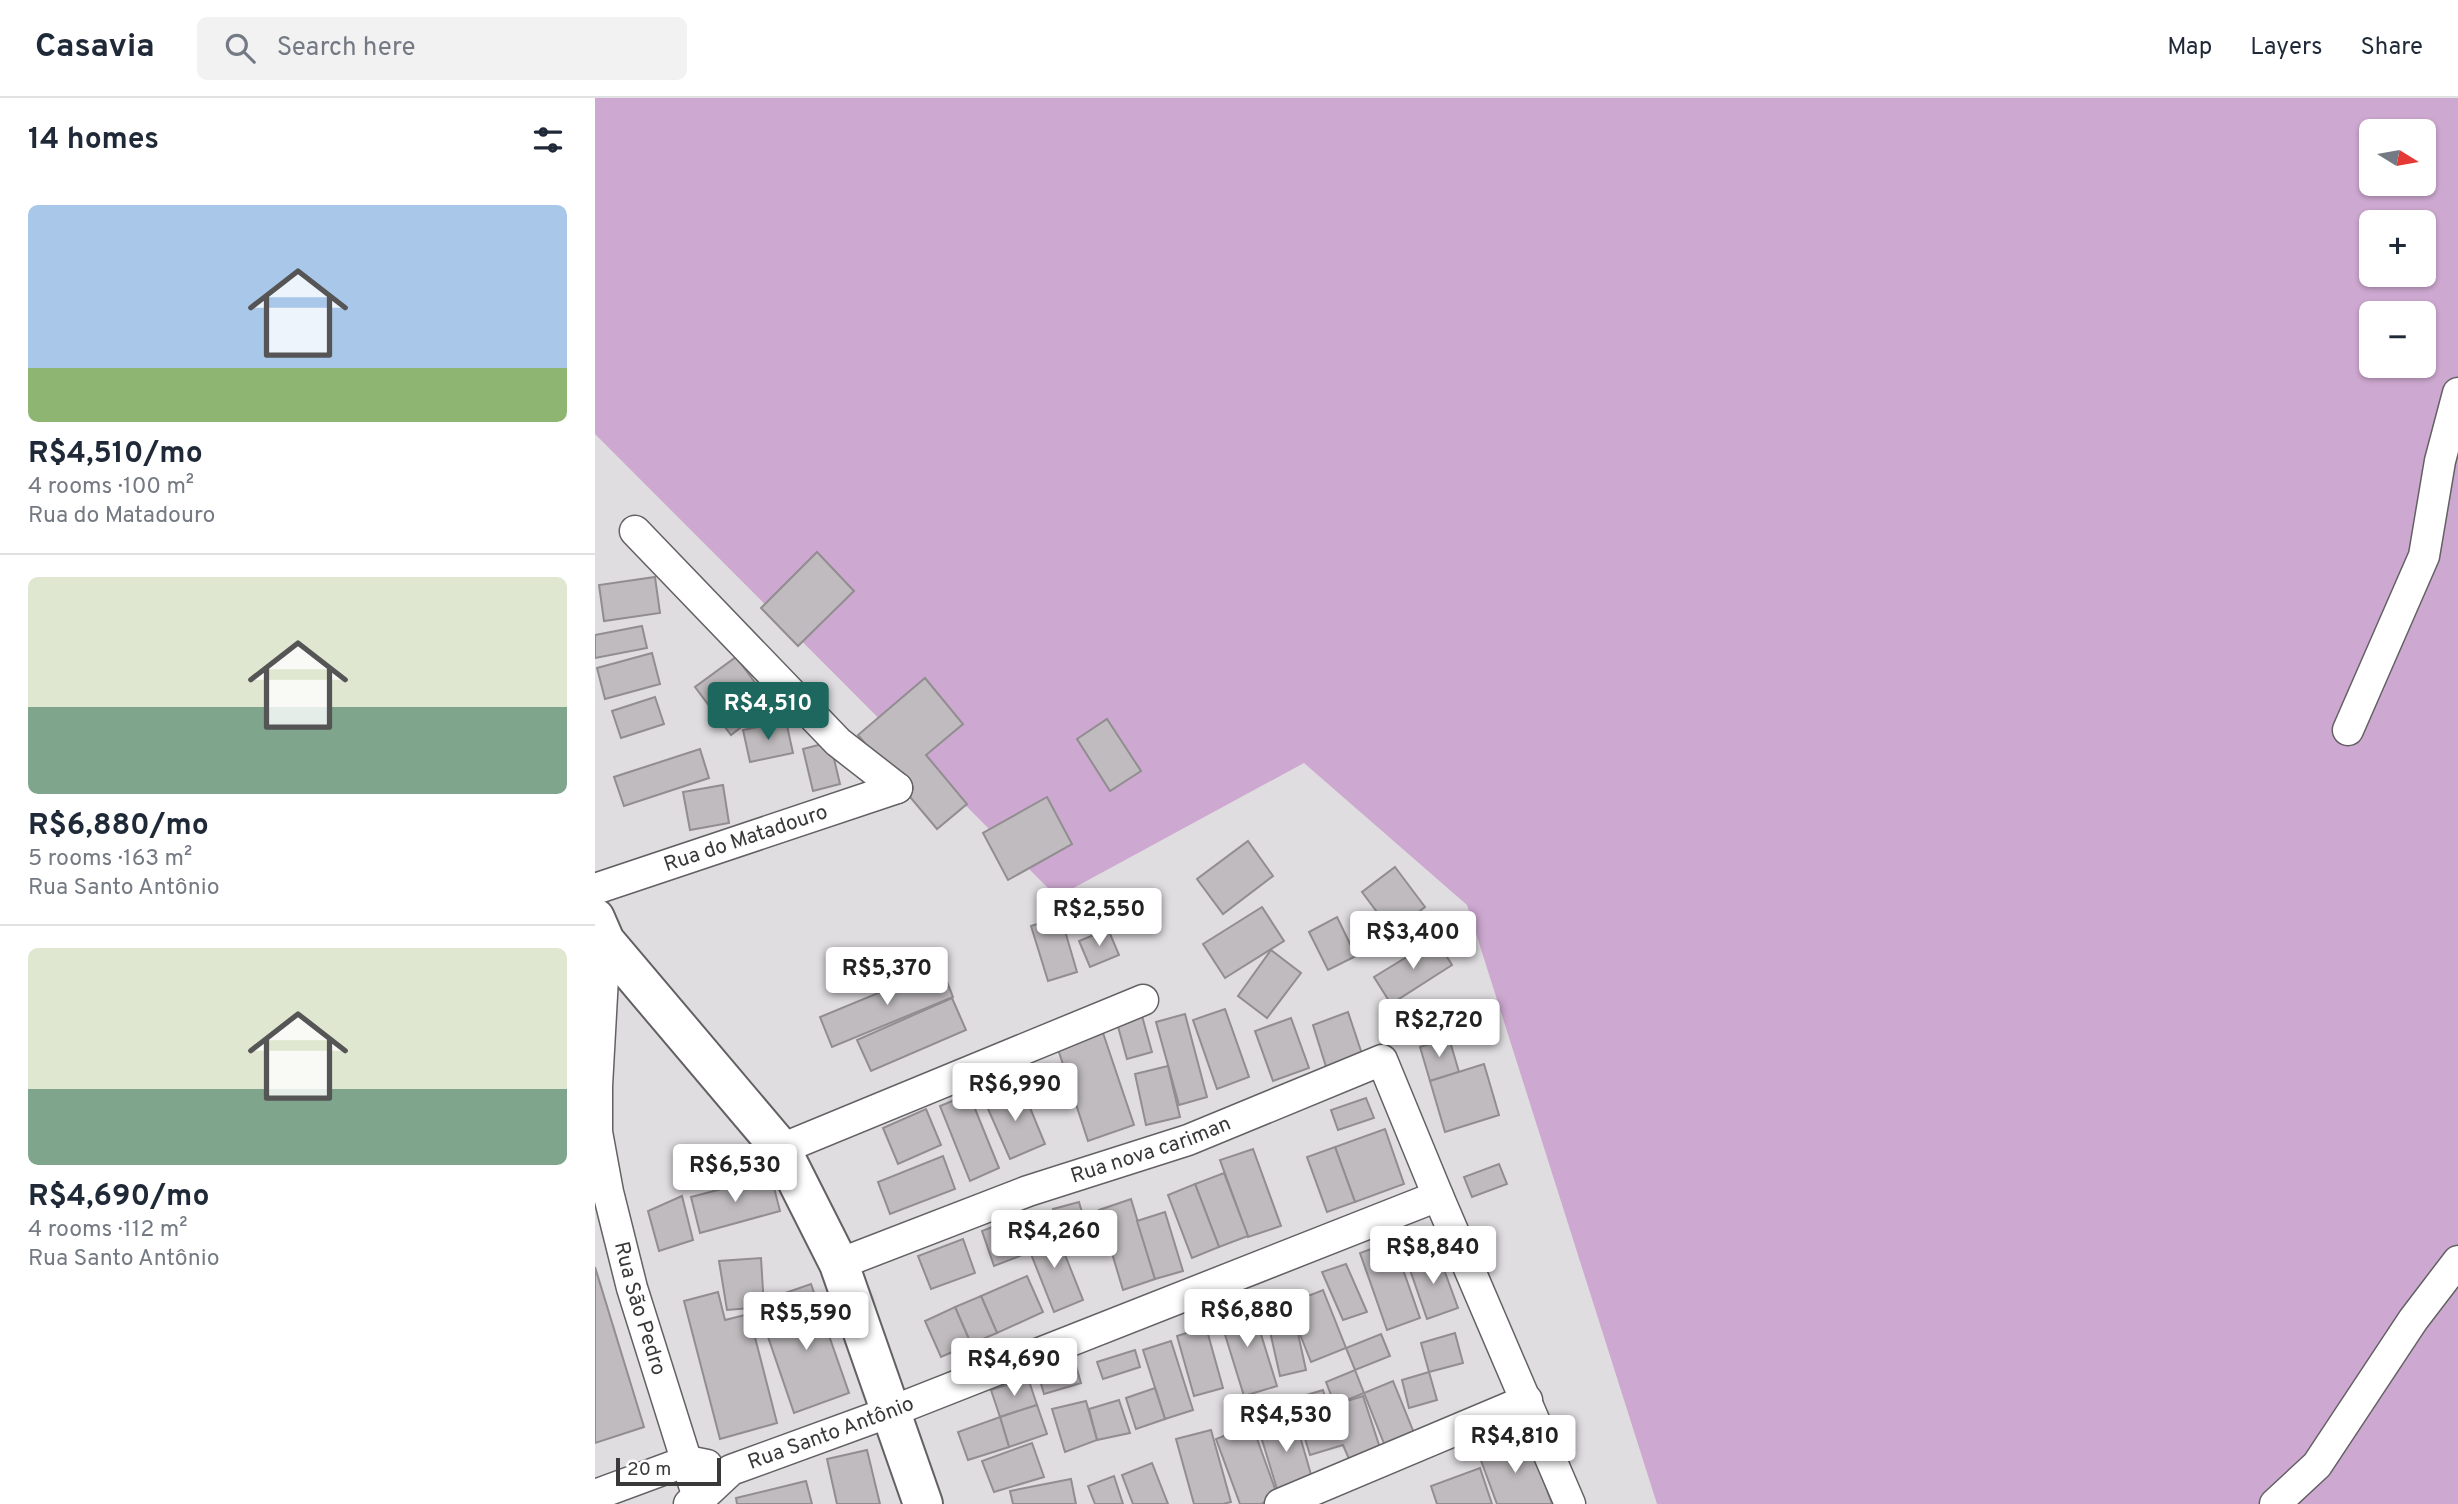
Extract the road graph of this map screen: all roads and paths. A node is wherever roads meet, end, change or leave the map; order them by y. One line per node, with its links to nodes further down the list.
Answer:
1 (2458, 393): 3 (street)
2 (635, 531): 4 (street, Rua do Matadouro)
3 (2348, 730)
4 (595, 889)
5 (600, 930): 7 (main road); 13 (street, Rua São Pedro)
6 (1143, 1000): 7 (street)
7 (781, 1149): 10 (main road)
8 (1438, 1196): 10 (street, Rua nova cariman); 11 (street); 12 (street, Rua Santo Antônio)
9 (2458, 1261): 20 (street)
10 (839, 1264): 12 (main road)
11 (1527, 1401): 18 (street); 19 (street)
12 (890, 1412): 14 (street, Rua Santo Antônio); 17 (main road)
13 (687, 1461): 14 (street, Rua Santo Antônio); 15 (street); 16 (street, Rua São Pedro)
14 (731, 1470): 16 (street, Rua Santo Antônio)
15 (595, 1494)
16 (696, 1503)
17 (923, 1504)
18 (1280, 1504)
19 (1570, 1504)
20 (2275, 1504)

